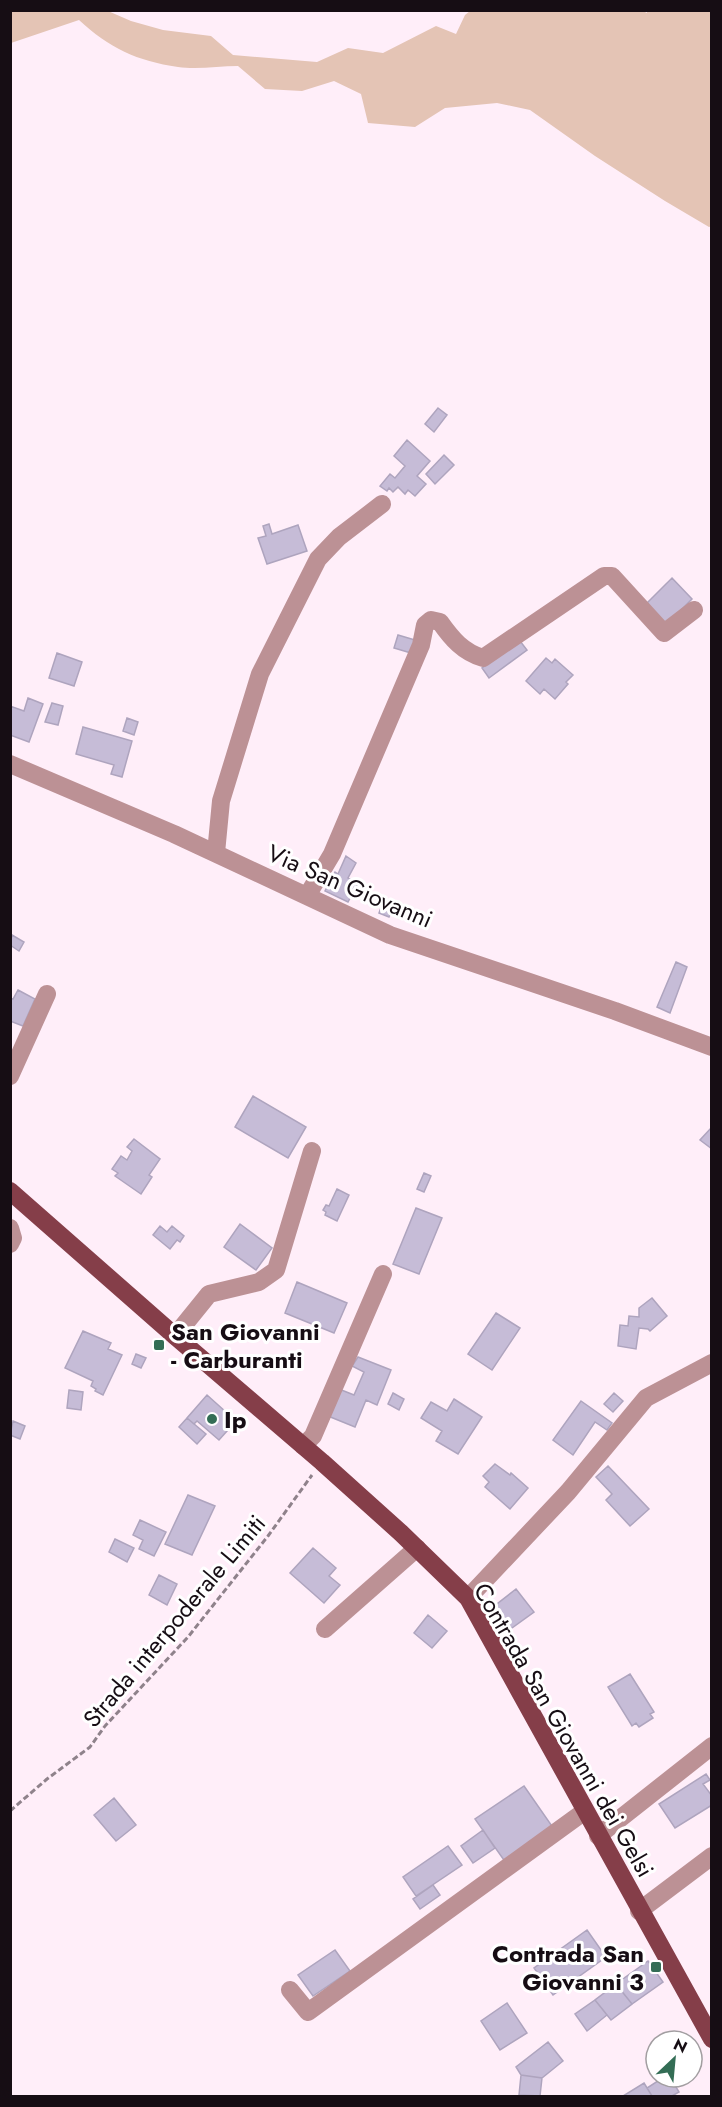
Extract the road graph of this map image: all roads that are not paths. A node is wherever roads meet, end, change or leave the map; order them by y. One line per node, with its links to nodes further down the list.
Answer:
1 (382, 504): 4 (street)
2 (694, 610): 5 (street)
3 (10, 764): 4 (street, Via San Giovanni)
4 (216, 853): 5 (street, Via San Giovanni)
5 (307, 896): 7 (street, Via San Giovanni)
6 (47, 994): 8 (street)
7 (711, 1047)
8 (10, 1076)
9 (312, 1151): 14 (street)
10 (10, 1191): 14 (main road, Contrada San Giovanni dei Gelsi)
11 (10, 1228): 12 (street)
12 (10, 1244)
13 (383, 1274): 16 (street)
14 (175, 1336): 16 (main road, Contrada San Giovanni dei Gelsi)
15 (711, 1363): 18 (street)
16 (303, 1446): 17 (main road, Contrada San Giovanni dei Gelsi)
17 (417, 1548): 18 (main road, Contrada San Giovanni dei Gelsi); 19 (street)
18 (468, 1598): 21 (main road, Contrada San Giovanni dei Gelsi)
19 (325, 1629)
20 (711, 1746): 22 (street)
21 (585, 1811): 22 (main road, Contrada San Giovanni dei Gelsi); 25 (street)
22 (598, 1836): 24 (main road, Contrada San Giovanni dei Gelsi)
23 (711, 1856): 24 (street)
24 (639, 1911): 26 (main road, Contrada San Giovanni dei Gelsi)
25 (290, 1990)
26 (711, 2039)

